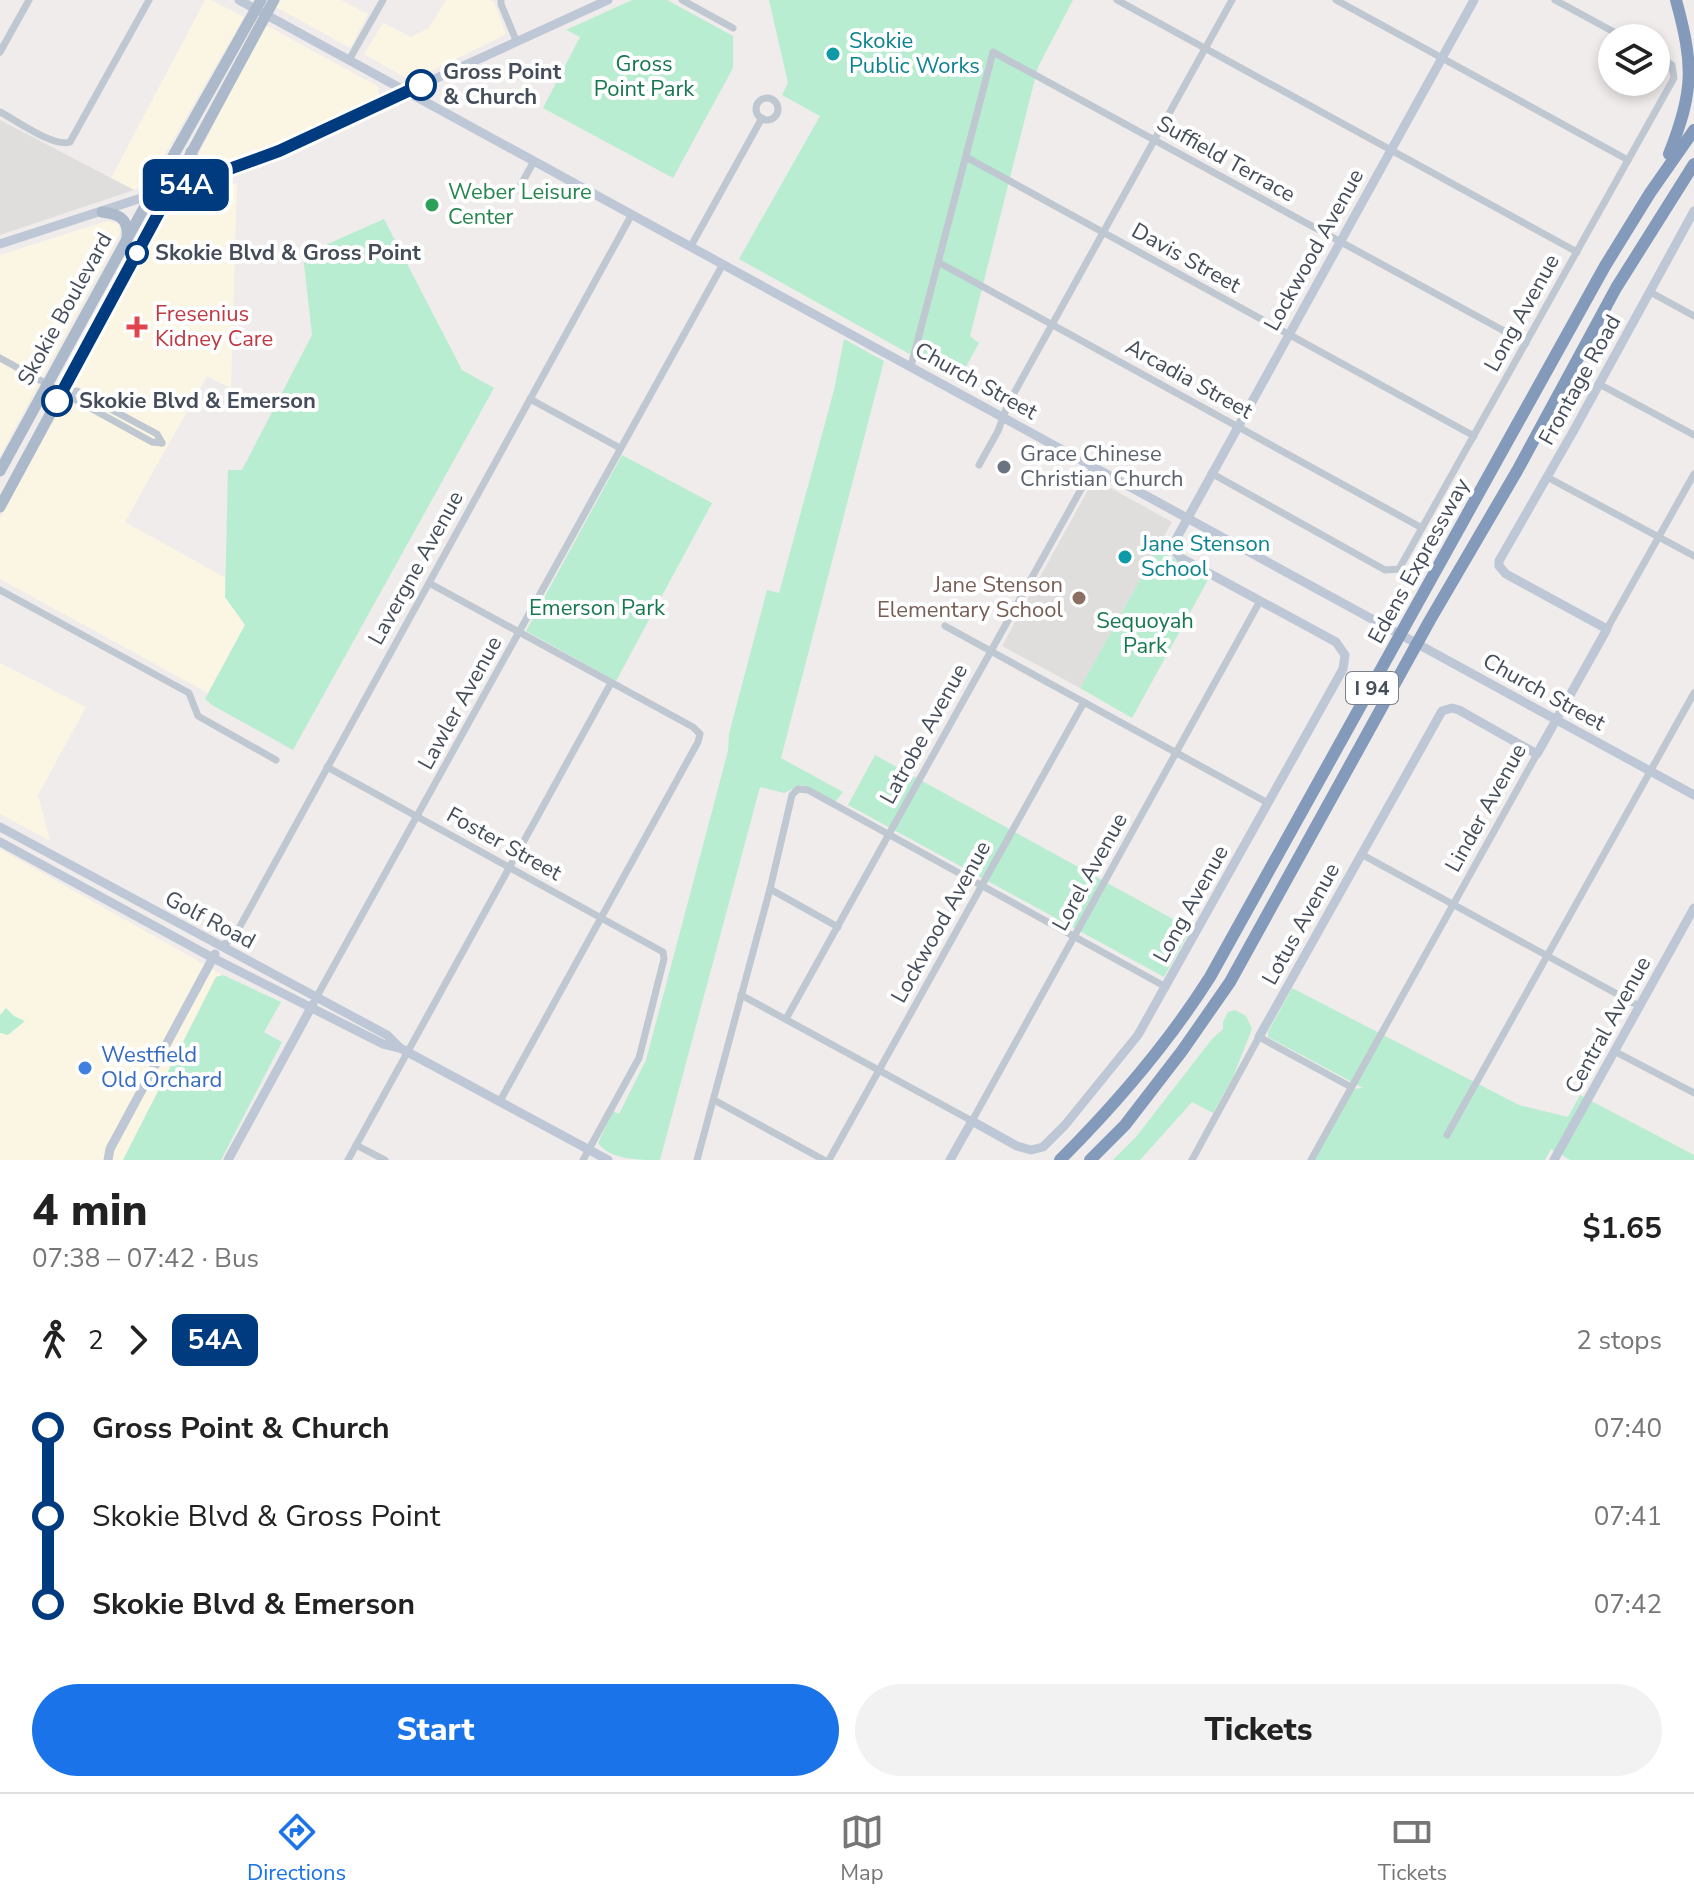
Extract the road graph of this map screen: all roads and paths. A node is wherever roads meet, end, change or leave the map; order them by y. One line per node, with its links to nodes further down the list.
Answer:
1 (29, 0): 20 (street)
2 (149, 0): 27 (street)
3 (239, 0): 15 (street, Church Street)
4 (274, 0): 15 (main road, Skokie Boulevard)
5 (383, 0): 22 (street)
6 (501, 0): 18 (street)
7 (608, 0): 18 (street)
8 (682, 0): 17 (street)
9 (1117, 0): 19 (street)
10 (1232, 0): 19 (street)
11 (1336, 0): 21 (street)
12 (1474, 0): 21 (street, Lockwood Avenue)
13 (1555, 0): 16 (street)
14 (1676, 0): 41 (highway)
15 (261, 8): 22 (street, Church Street); 32 (main road, Skokie Boulevard); 43 (main road, Skokie Boulevard)
16 (1599, 24)
17 (733, 28)
18 (516, 40): 25 (street)
19 (1205, 49): 30 (street); 31 (street)
20 (0, 52)
21 (1442, 58): 31 (street, Lockwood Avenue); 34 (street)
22 (349, 60): 25 (street, Church Street)
23 (1670, 63): 24 (street, Long Avenue)
24 (1670, 85)
25 (408, 92): 35 (street, Church Street); 38 (street)
26 (1664, 96): 34 (street, Long Avenue)
27 (0, 112)
28 (762, 118): 51 (street)
29 (1694, 130): 41 (highway, Edens Expressway / I 94)
30 (1154, 141): 33 (street, Suffield Terrace); 47 (street); 49 (street, Suffield Terrace)
31 (1391, 150): 49 (street, Lockwood Avenue); 52 (street)
32 (191, 152): 38 (main road); 39 (main road, Skokie Boulevard)
33 (966, 157): 47 (street, Davis Street); 53 (street)
34 (1628, 160): 52 (street, Long Avenue)
35 (534, 161): 40 (street); 46 (street, Church Street)
36 (1694, 164): 42 (highway, Edens Expressway / I 94)
37 (1694, 172): 42 (highway)
38 (209, 177): 39 (street)
39 (171, 190): 43 (street); 64 (main road, Skokie Boulevard)
40 (518, 190)
41 (1650, 193): 144 (highway, Edens Expressway / I 94)
42 (1676, 194): 145 (highway, Edens Expressway / I 94)
43 (150, 197): 45 (street); 48 (main road, Skokie Boulevard)
44 (1694, 211): 55 (street, Frontage Road)
45 (102, 212): 48 (main road); 50 (street)
46 (632, 214): 51 (street, Church Street); 65 (street, Lavergne Avenue)
47 (1103, 232): 57 (street); 58 (street, Davis Street)
48 (127, 238): 62 (main road, Skokie Boulevard)
49 (1339, 242): 58 (street, Lockwood Avenue); 59 (street, Suffield Terrace)
50 (0, 244)
51 (691, 246): 54 (street, Church Street)
52 (1577, 252): 59 (street, Long Avenue)
53 (938, 262): 57 (street, Arcadia Street); 61 (street)
54 (723, 264): 61 (street, Church Street); 70 (street, Lawler Avenue)
55 (1650, 292): 56 (street); 63 (street, Frontage Road)
56 (1694, 316)
57 (1052, 325): 66 (street); 67 (street, Arcadia Street)
58 (1288, 334): 67 (street, Lockwood Avenue); 69 (street, Davis Street)
59 (1526, 343): 69 (street, Long Avenue)
60 (0, 358): 62 (street)
61 (911, 366): 66 (street, Church Street)
62 (48, 383): 64 (street); 73 (main road, Skokie Boulevard)
63 (1599, 384): 68 (street); 76 (street, Frontage Road)
64 (65, 392): 64 (street); 77 (main road, Skokie Boulevard)
65 (530, 399): 70 (street); 82 (street, Lavergne Avenue)
66 (1004, 417): 71 (street); 72 (street, Church Street)
67 (1237, 426): 74 (street, Lockwood Avenue); 79 (street, Arcadia Street)
68 (1694, 435)
69 (1474, 436): 79 (street, Long Avenue)
70 (620, 448): 87 (street, Lawler Avenue)
71 (979, 465)
72 (1094, 466): 78 (street, Church Street); 88 (street, Latrobe Avenue)
73 (0, 471)
74 (1211, 473): 78 (street, Lockwood Avenue); 79 (street, Long Avenue)
75 (1694, 474): 80 (street, Linder Avenue)
76 (1547, 477): 80 (street); 86 (street, Frontage Road)
77 (0, 507)
78 (1187, 517): 84 (street, Lockwood Avenue); 92 (street, Church Street)
79 (1422, 528)
80 (1659, 537): 81 (street); 86 (street, Linder Avenue)
81 (1694, 556)
82 (429, 583): 87 (street); 96 (street, Lavergne Avenue)
83 (0, 590): 95 (street)
84 (1260, 601): 93 (street, Lorel Avenue); 99 (street, Long Avenue)
85 (945, 626): 88 (street)
86 (1607, 629): 92 (street, Linder Avenue)
87 (519, 633): 89 (street); 100 (street, Lawler Avenue)
88 (991, 651): 91 (street); 102 (street, Latrobe Avenue)
89 (611, 683): 105 (street); 110 (street)
90 (1694, 693): 97 (street)
91 (1084, 702): 93 (street); 106 (street, Lockwood Avenue)
92 (1556, 720): 94 (street, Linder Avenue); 97 (street, Church Street)
93 (1176, 753): 99 (street); 112 (street, Lorel Avenue)
94 (1537, 754): 104 (street, Lotus Avenue); 108 (street, Linder Avenue)
95 (276, 760)
96 (327, 767): 100 (street, Foster Street); 113 (street, Lavergne Avenue)
97 (1650, 771): 98 (street, Church Street); 116 (street)
98 (1694, 795)
99 (1268, 803): 118 (street, Long Avenue)
100 (417, 818): 105 (street, Foster Street); 120 (street, Lawler Avenue)
101 (0, 827): 114 (street, Golf Road)
102 (889, 834): 106 (street); 107 (street); 111 (street, Latrobe Avenue)
103 (0, 842): 117 (street, Golf Road)
104 (1361, 854): 108 (street); 123 (street, Lotus Avenue)
105 (510, 868): 110 (street, Foster Street); 124 (street)
106 (982, 886): 112 (street); 126 (street, Lockwood Avenue)
107 (770, 889): 111 (street); 119 (street)
108 (1453, 904): 116 (street); 127 (street, Linder Avenue)
109 (1694, 908): 121 (street, Central Avenue)
110 (601, 917): 130 (street); 134 (street, Foster Street)
111 (838, 927): 122 (street, Latrobe Avenue)
112 (1074, 936): 118 (street); 131 (street, Lorel Avenue)
113 (233, 939): 114 (street); 115 (street)
114 (219, 946): 115 (street, Golf Road); 117 (street)
115 (237, 955): 120 (street, Golf Road)
116 (1548, 956): 121 (street); 132 (street)
117 (213, 958): 120 (street, Golf Road); 135 (street)
118 (1166, 987): 131 (street, Long Avenue)
119 (741, 995): 122 (street); 129 (street)
120 (314, 1002): 124 (street, Golf Road); 136 (street, Lawler Avenue)
121 (1639, 1006): 125 (street, Central Avenue)
122 (786, 1019): 126 (street)
123 (1259, 1037): 127 (street); 146 (street, Lotus Avenue)
124 (404, 1050): 130 (street, Golf Road); 133 (street)
125 (1614, 1051): 128 (street); 148 (street, Central Avenue)
126 (879, 1070): 131 (street); 142 (street, Lockwood Avenue)
127 (1351, 1087): 147 (street, Linder Avenue)
128 (1694, 1093)
129 (714, 1100): 141 (street); 142 (street)
130 (500, 1101): 134 (street, Golf Road)
131 (972, 1121): 143 (street, Lorel Avenue)
132 (1447, 1135)
133 (356, 1145): 137 (street); 138 (street)
134 (588, 1149): 139 (street); 140 (street, Golf Road)
135 (108, 1160)
136 (228, 1160)
137 (348, 1160)
138 (385, 1160)
139 (583, 1160)
140 (608, 1160)
141 (697, 1160)
142 (827, 1160)
143 (950, 1160)
144 (1060, 1160)
145 (1090, 1160)
146 (1192, 1160)
147 (1311, 1160)
148 (1554, 1160)

